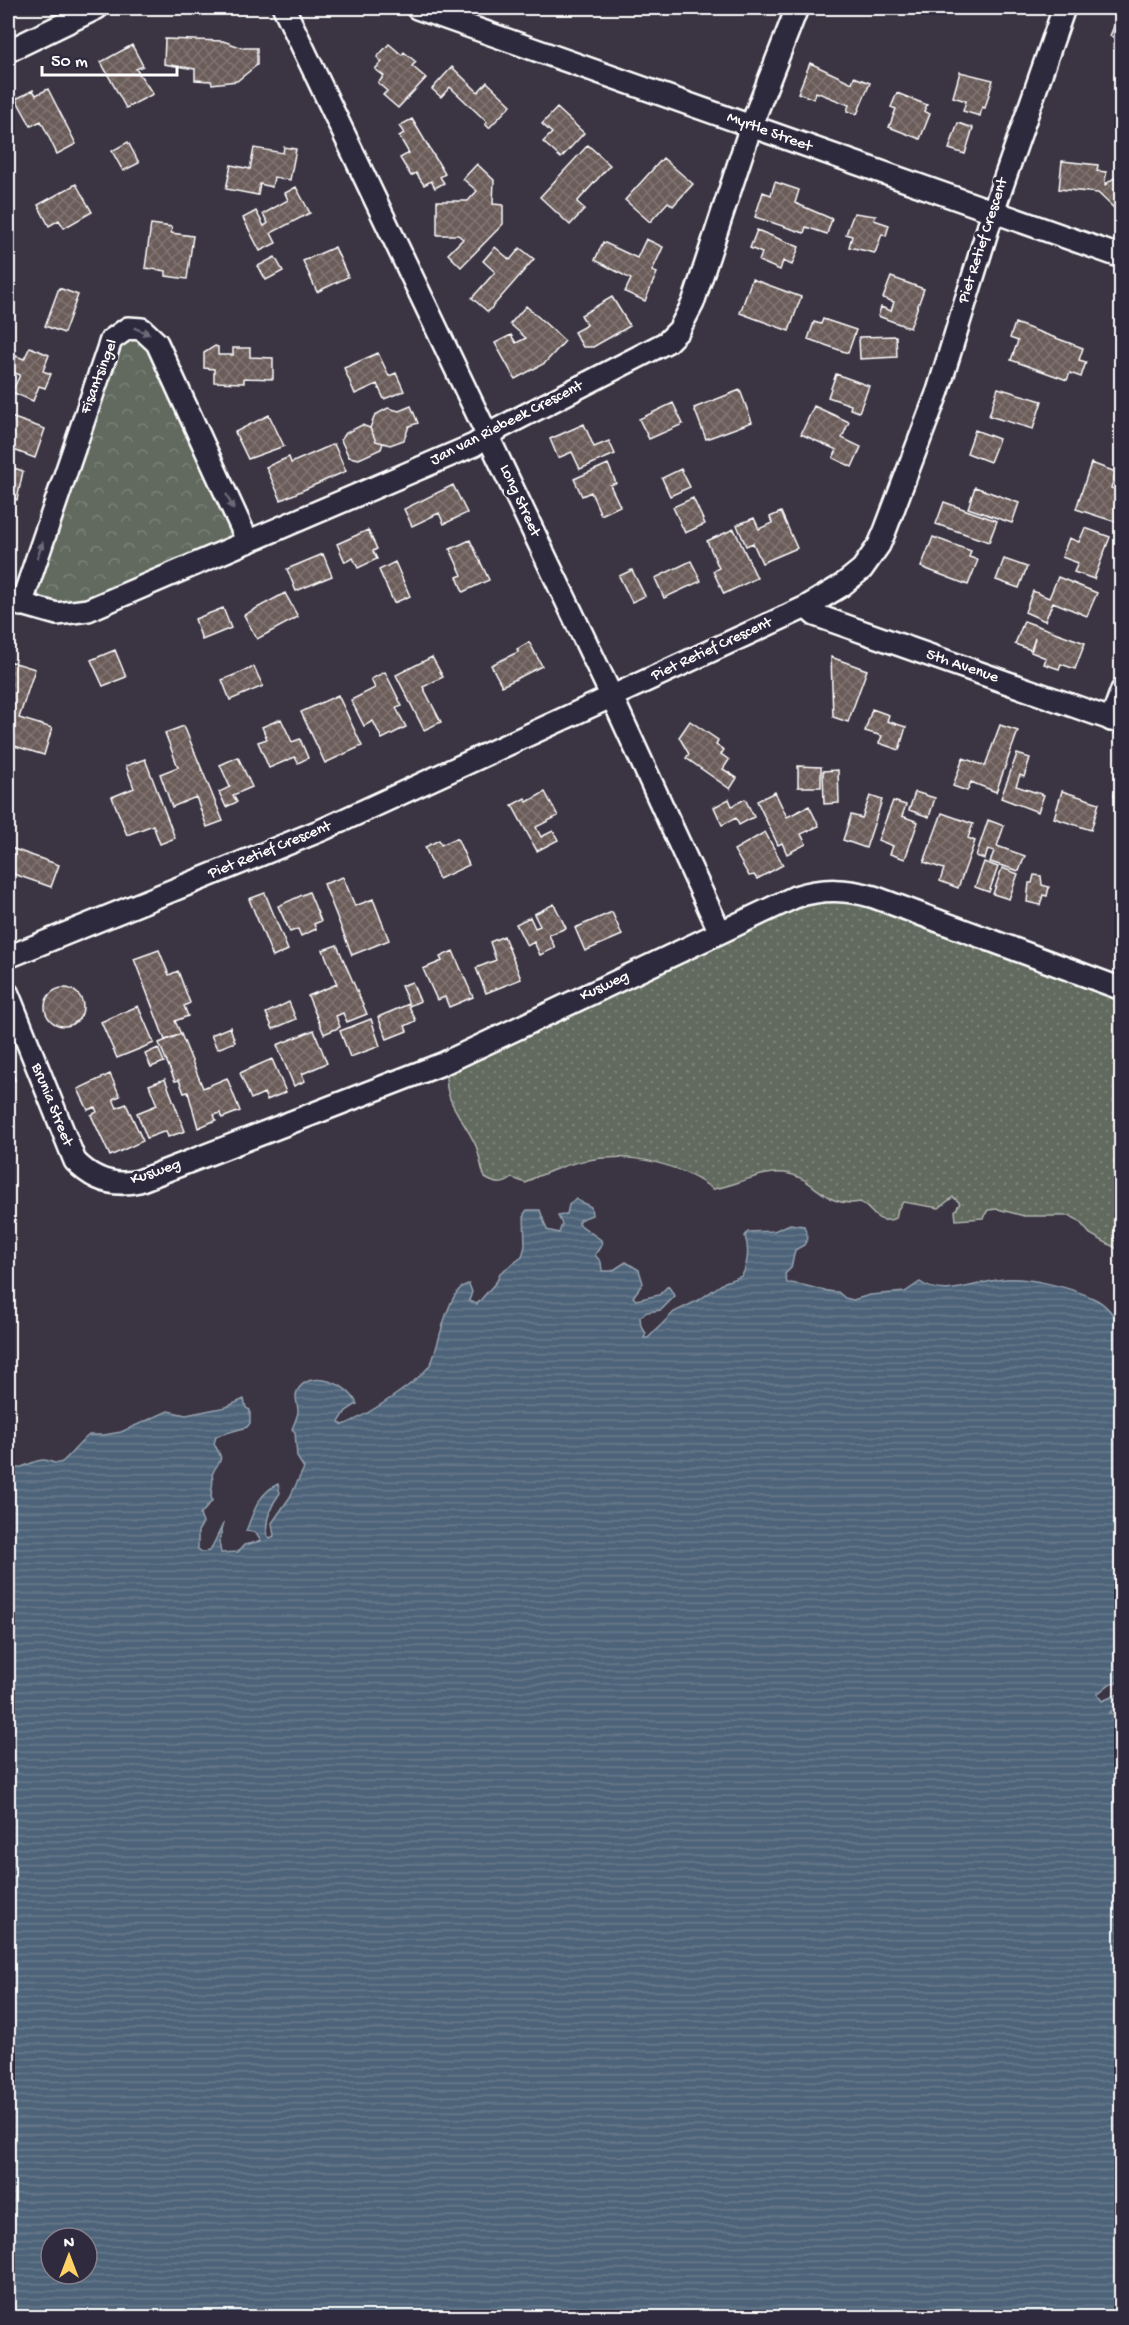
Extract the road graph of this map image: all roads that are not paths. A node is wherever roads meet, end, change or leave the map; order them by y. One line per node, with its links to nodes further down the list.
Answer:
1 (97, 8): 6 (street)
2 (284, 8): 10 (street, Long Street)
3 (417, 8): 7 (street, Myrtle Street)
4 (797, 8): 7 (street, Jan van Riebeek Crescent)
5 (1064, 8): 8 (street, Piet Retief Crescent)
6 (8, 51)
7 (751, 126): 8 (street, Myrtle Street); 10 (street, Jan van Riebeek Crescent)
8 (993, 212): 9 (street, Myrtle Street); 13 (street, Piet Retief Crescent)
9 (1122, 257)
10 (488, 436): 11 (street, Jan van Riebeek Crescent); 15 (street, Long Street)
11 (248, 542): 12 (street, Jan van Riebeek Crescent); 12 (street, Fisantsingel, one-way to 11)
12 (14, 603)
13 (806, 607): 15 (street, Piet Retief Crescent); 16 (street, 5th Avenue)
14 (1122, 690): 16 (street)
15 (612, 697): 17 (street, Long Street); 18 (street, Piet Retief Crescent)
16 (1116, 721)
17 (720, 932): 19 (street, Kusweg); 21 (street, Kusweg)
18 (8, 957)
19 (1122, 989)
20 (8, 994): 21 (street, Brunia Street)
21 (91, 1175)

